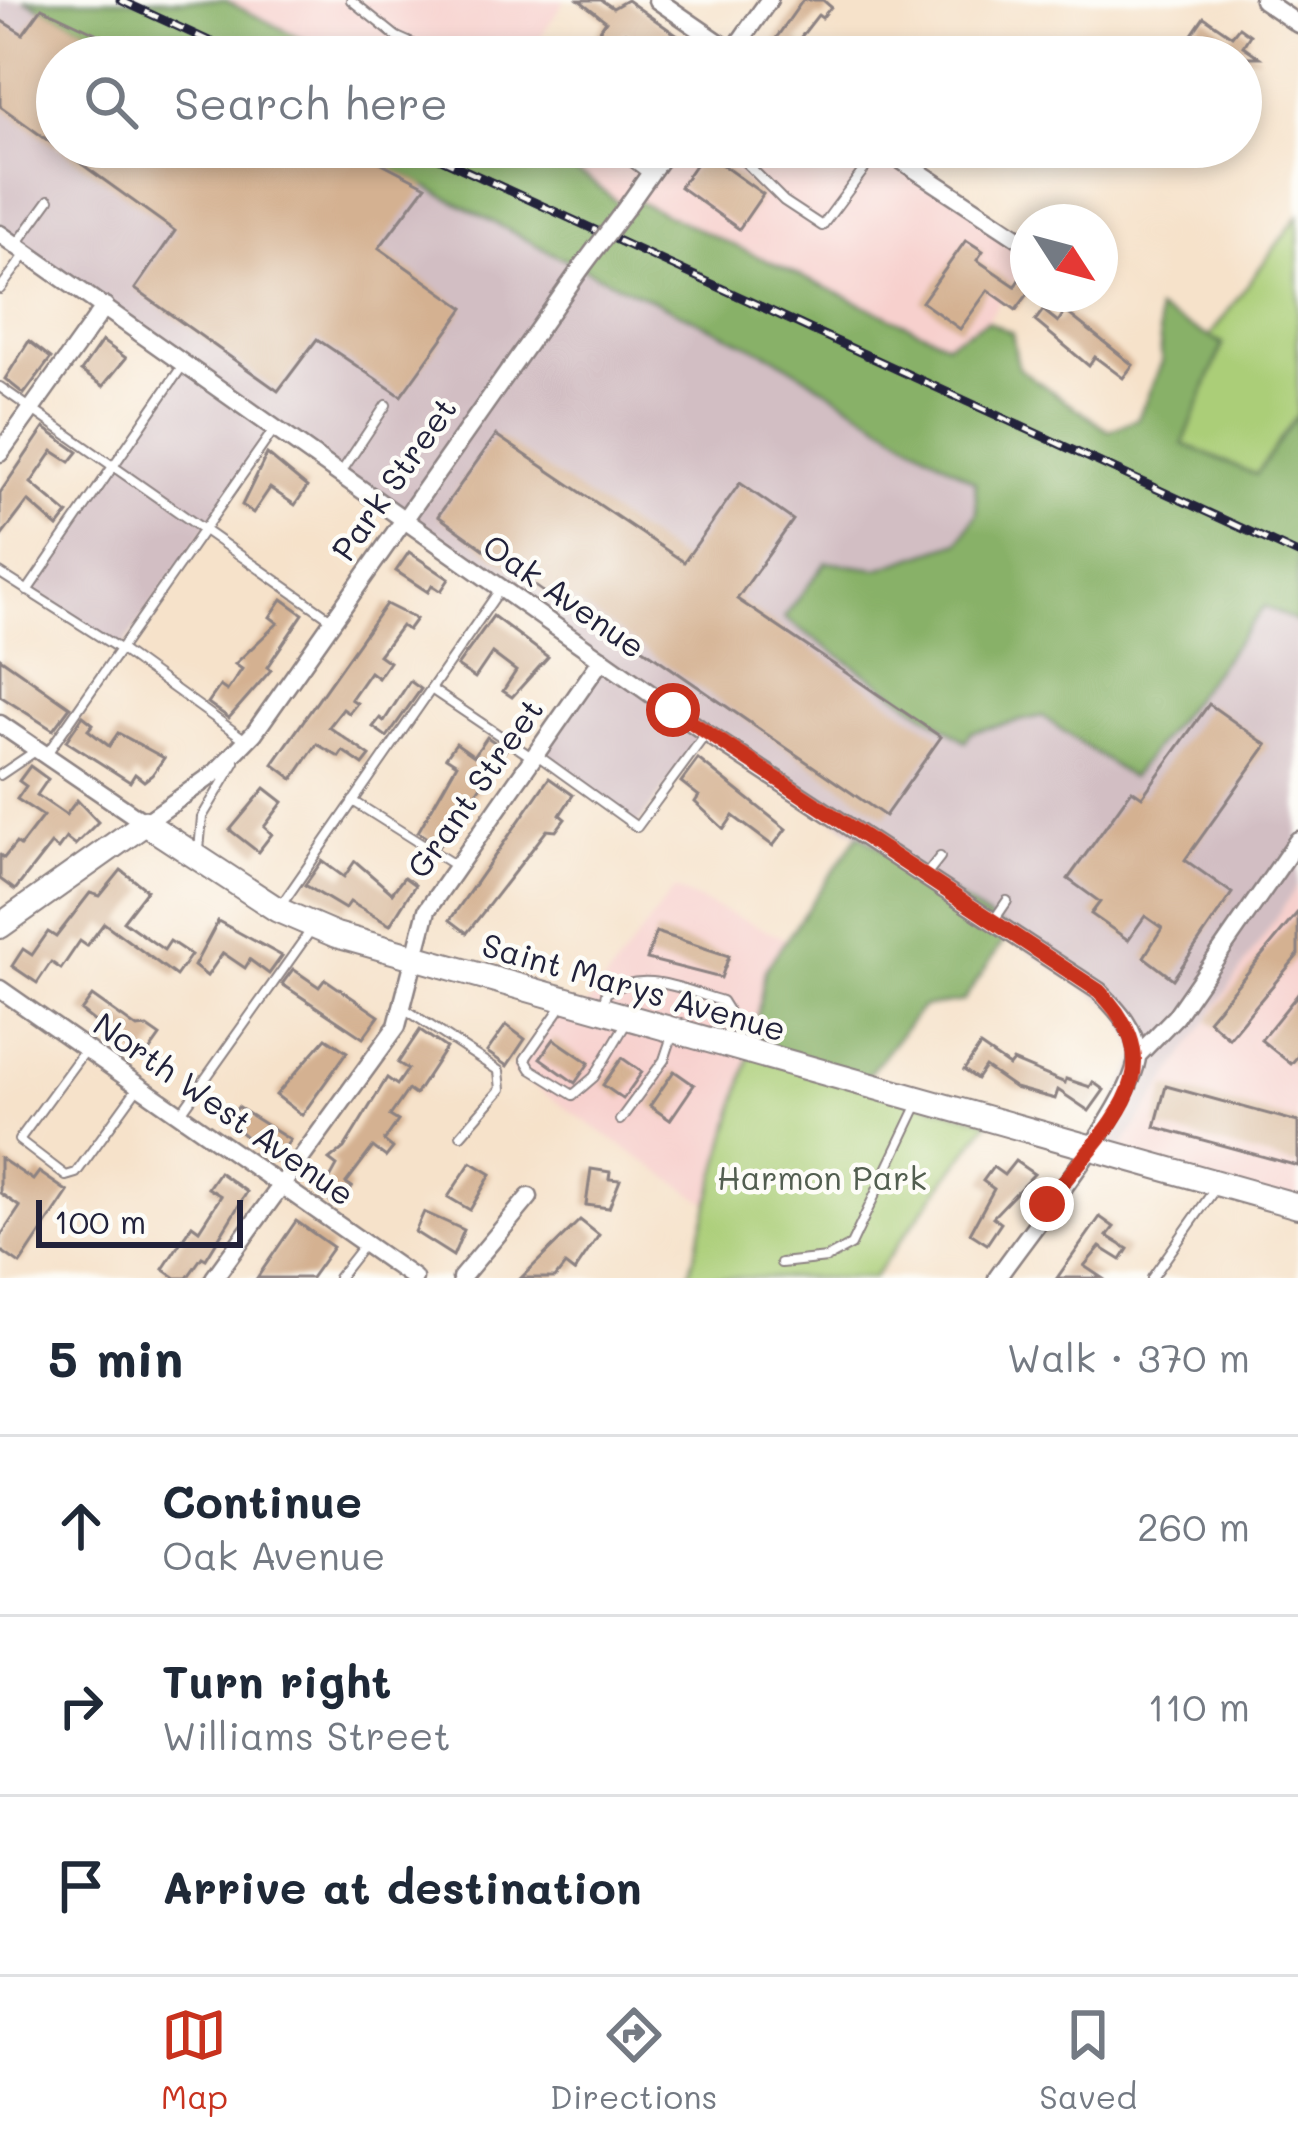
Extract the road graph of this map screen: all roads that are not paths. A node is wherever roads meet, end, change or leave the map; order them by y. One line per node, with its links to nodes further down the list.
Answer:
1 (351, 0): 6 (lane)
2 (657, 0): 7 (street)
3 (769, 0): 8 (street)
4 (1264, 0): 5 (street)
5 (1298, 24)
6 (396, 36)
7 (706, 36)
8 (746, 36)
9 (641, 168): 14 (lane)
10 (655, 168): 14 (street, Park Street)
11 (751, 168): 12 (lane)
12 (865, 168)
13 (913, 168): 16 (street)
14 (650, 175): 29 (street, Park Street, bridge)
15 (50, 200): 18 (lane)
16 (1010, 232)
17 (0, 234): 18 (street, Oak Avenue)
18 (21, 249): 19 (lane); 20 (street, Oak Avenue)
19 (0, 289)
20 (105, 306): 21 (street, Oak Avenue); 24 (street)
21 (184, 363): 25 (street, Oak Avenue); 27 (lane)
22 (0, 387): 24 (lane)
23 (386, 405): 28 (lane)
24 (32, 408): 26 (street); 27 (lane)
25 (274, 428): 28 (street, Oak Avenue); 30 (lane)
26 (0, 453)
27 (110, 466): 30 (lane); 33 (lane)
28 (339, 475): 29 (street, Oak Avenue)
29 (401, 519): 32 (street, Oak Avenue); 34 (street, Park Street)
30 (203, 532): 34 (lane); 35 (lane)
31 (0, 573): 33 (lane)
32 (501, 589): 36 (street, Oak Avenue); 37 (lane)
33 (27, 591): 35 (lane)
34 (332, 620): 40 (street, Park Street)
35 (121, 650): 40 (lane); 41 (lane)
36 (602, 659): 39 (street, Oak Avenue); 42 (street, Grant Street)
37 (431, 689): 42 (lane); 44 (lane)
38 (0, 724): 41 (street, Saint Marys Avenue)
39 (706, 733): 42 (lane); 50 (street, Oak Avenue)
40 (250, 737): 45 (street, Park Street); 48 (lane)
41 (41, 753): 43 (lane); 45 (street, Saint Marys Avenue)
42 (534, 756): 49 (street, Grant Street)
43 (0, 775)
44 (353, 801): 49 (lane); 52 (lane)
45 (145, 824): 48 (main road, Saint Marys Avenue); 54 (main road)
46 (1298, 840): 65 (street)
47 (940, 857): 50 (lane)
48 (204, 862): 52 (main road, Saint Marys Avenue)
49 (456, 866): 56 (street, Grant Street)
50 (925, 877): 53 (street, Oak Avenue)
51 (1006, 902): 53 (lane)
52 (278, 910): 55 (main road, Saint Marys Avenue)
53 (993, 921): 65 (street, Oak Avenue)
54 (1, 923)
55 (313, 925): 56 (main road, Saint Marys Avenue); 68 (lane)
56 (414, 959): 58 (main road, Saint Marys Avenue); 59 (street, Grant Street)
57 (0, 988): 63 (street, North West Avenue)
58 (565, 1002): 60 (main road, Saint Marys Avenue); 61 (lane)
59 (405, 1009): 70 (lane); 73 (street)
60 (601, 1012): 61 (main road, Saint Marys Avenue); 64 (lane)
61 (629, 1020): 62 (main road, Saint Marys Avenue)
62 (673, 1032): 64 (main road, Saint Marys Avenue); 69 (lane)
63 (86, 1048): 66 (street, North West Avenue); 66 (lane)
64 (739, 1050): 67 (main road, Saint Marys Avenue)
65 (1138, 1055): 71 (street)
66 (139, 1086): 68 (street, North West Avenue)
67 (919, 1102): 71 (main road, Saint Marys Avenue); 77 (lane)
68 (180, 1114): 73 (street, North West Avenue)
69 (620, 1120)
70 (461, 1136)
71 (1090, 1149): 72 (main road, Saint Marys Avenue); 82 (street)
72 (1218, 1184): 75 (main road, Saint Marys Avenue); 83 (lane)
73 (281, 1185): 76 (street, North West Avenue); 78 (street)
74 (529, 1197): 81 (street)
75 (1298, 1206)
76 (364, 1244): 79 (lane); 80 (street, North West Avenue)
77 (781, 1262)
78 (214, 1278)
79 (338, 1278)
80 (414, 1278)
81 (461, 1278)
82 (998, 1278)
83 (1152, 1278)

